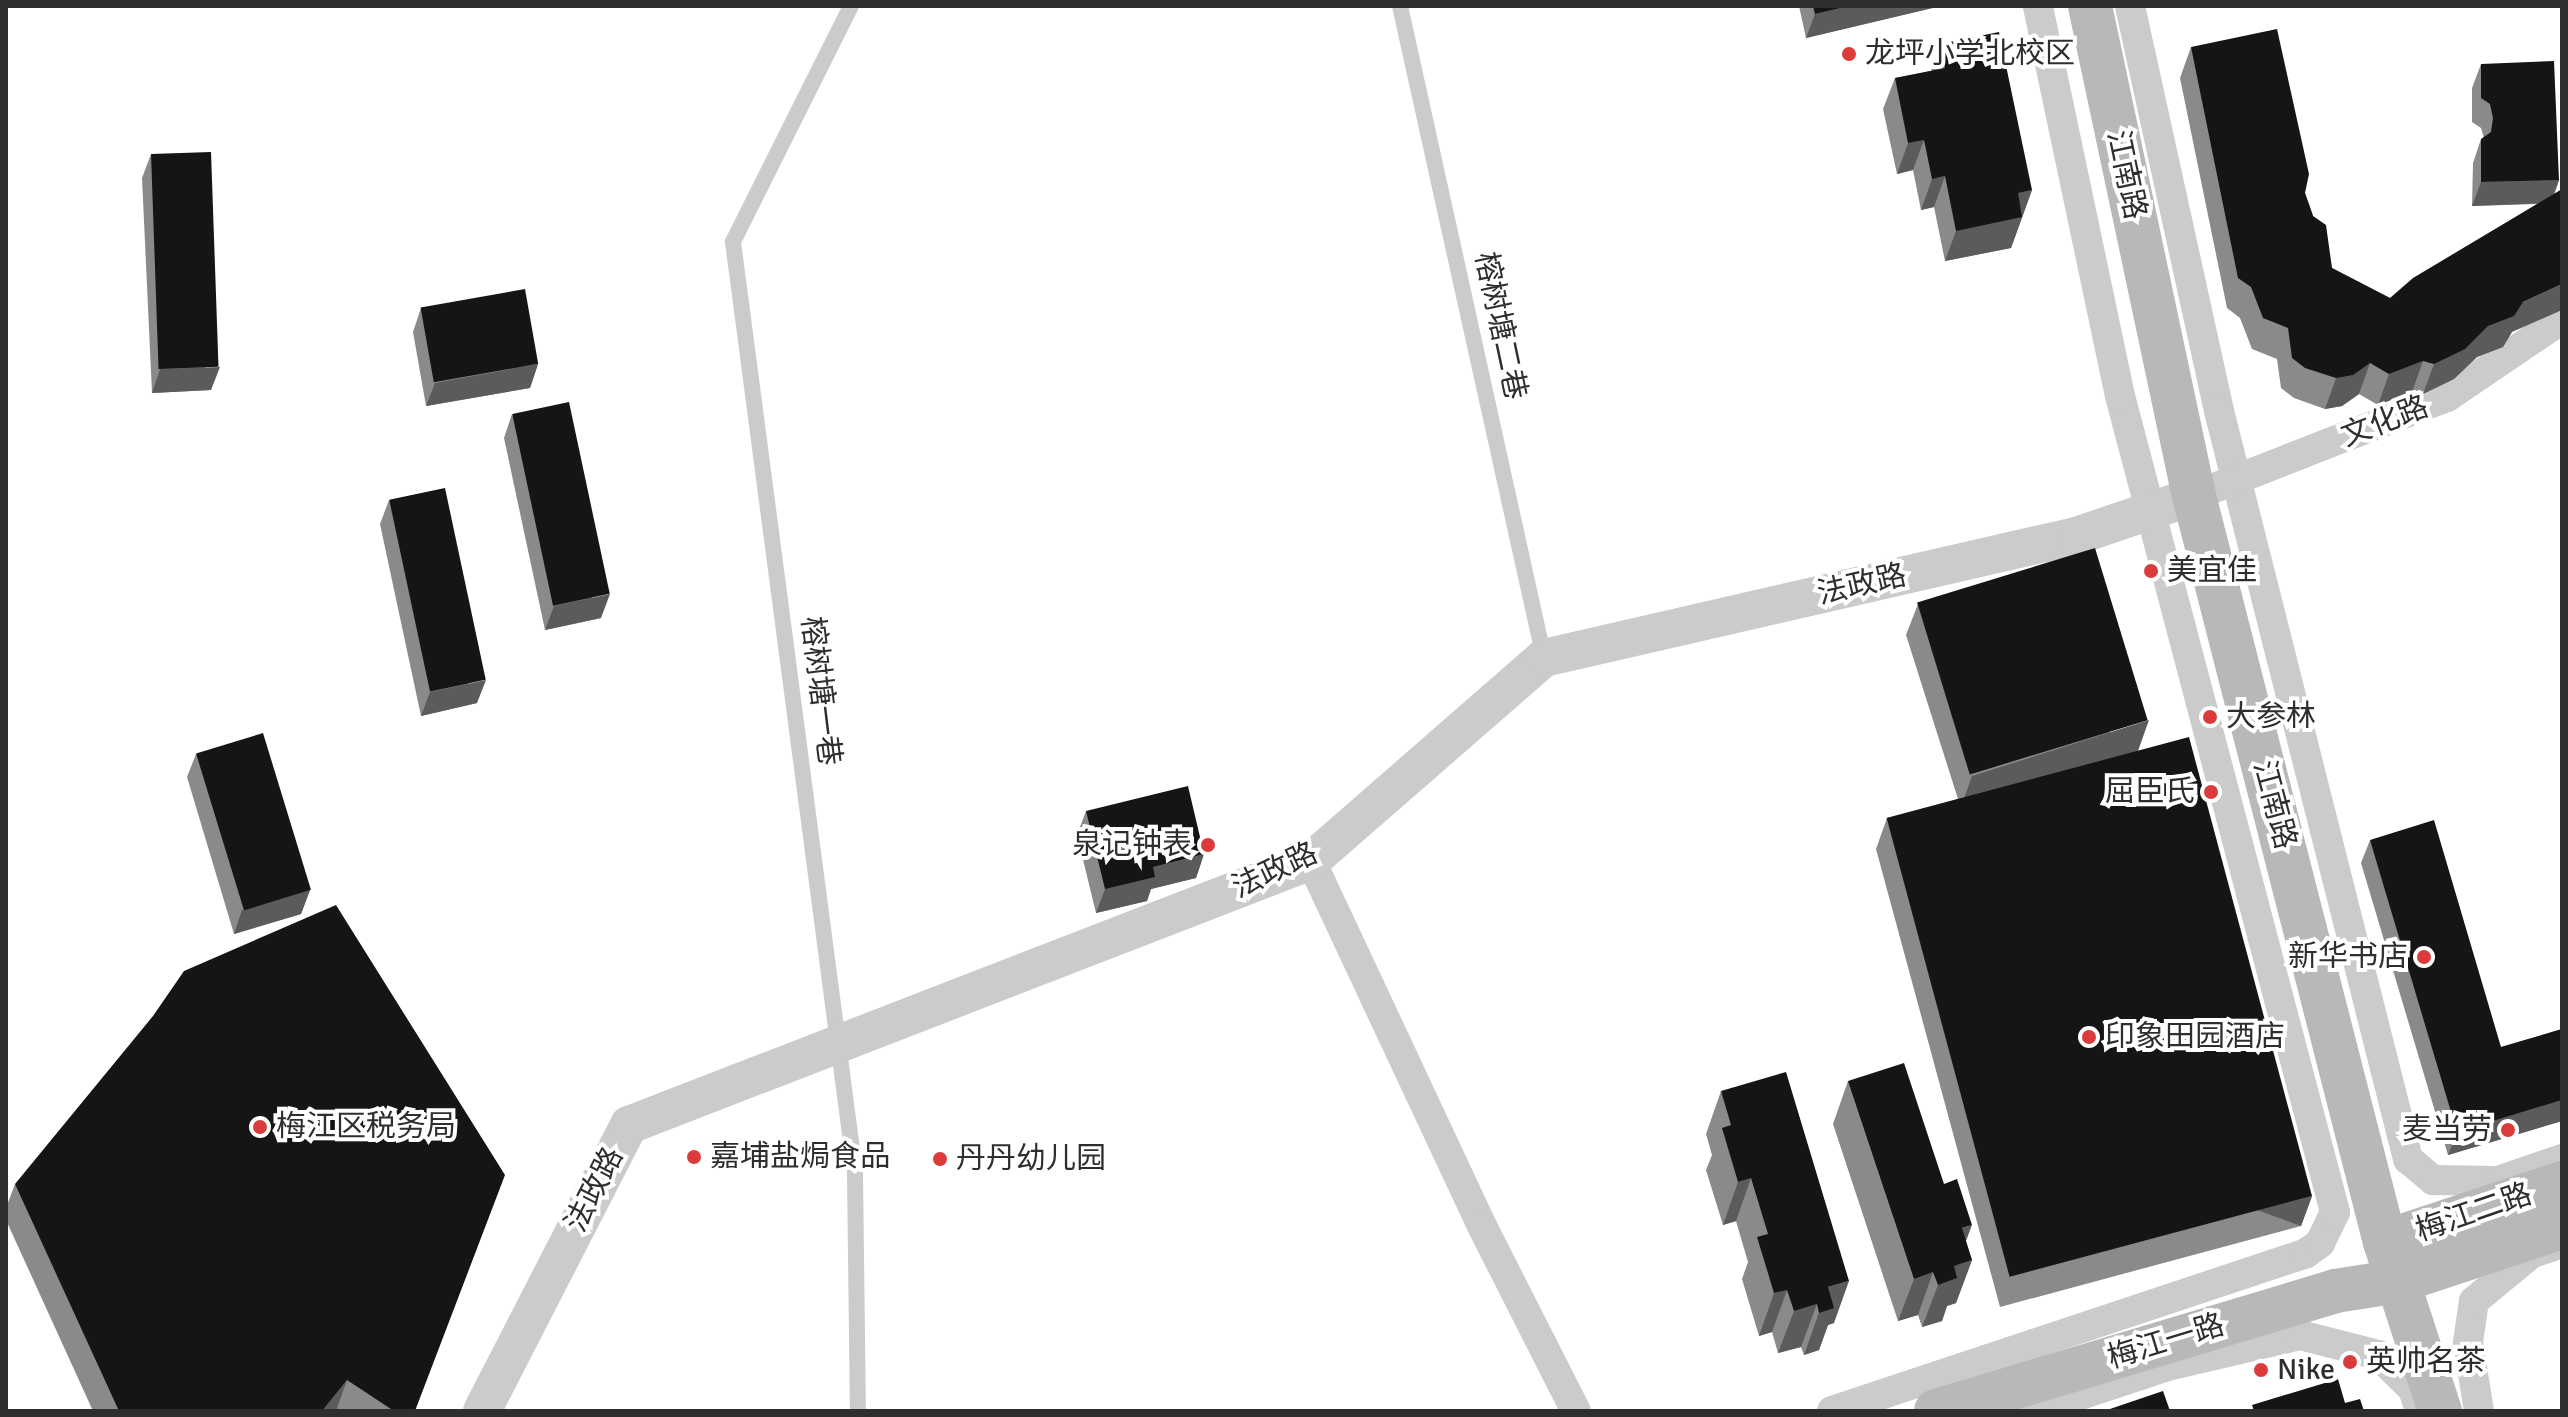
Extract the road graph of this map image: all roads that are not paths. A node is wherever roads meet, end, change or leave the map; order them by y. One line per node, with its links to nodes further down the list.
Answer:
1 (851, 6): 12 (lane, 榕树塘一巷)
2 (1400, 6): 10 (lane, 榕树塘二巷)
3 (2038, 6): 9 (street)
4 (2090, 6): 8 (main road, 江南路)
5 (2130, 6): 7 (street)
6 (2562, 319): 7 (street, 文化路)
7 (2237, 479): 8 (street, 文化路); 13 (street)
8 (2194, 496): 9 (street, 法政路); 17 (main road, 江南路)
9 (2150, 511): 10 (street, 法政路); 21 (street)
10 (1544, 658): 11 (street, 法政路)
11 (1311, 861): 12 (street, 法政路); 20 (street)
12 (839, 1046): 18 (street, 法政路); 19 (lane, 榕树塘一巷)
13 (2562, 1159)
14 (2562, 1183): 17 (main road, 梅江二路)
15 (2562, 1227): 17 (main road, 梅江二路)
16 (2562, 1243): 26 (street)
17 (2392, 1262): 22 (main road, 梅江一路); 25 (main road, 江南路)
18 (482, 1411)
19 (858, 1411)
20 (1576, 1411)
21 (1832, 1411)
22 (1936, 1411)
23 (2032, 1411): 24 (street)
24 (2420, 1411)
25 (2440, 1411)
26 (2479, 1411)

